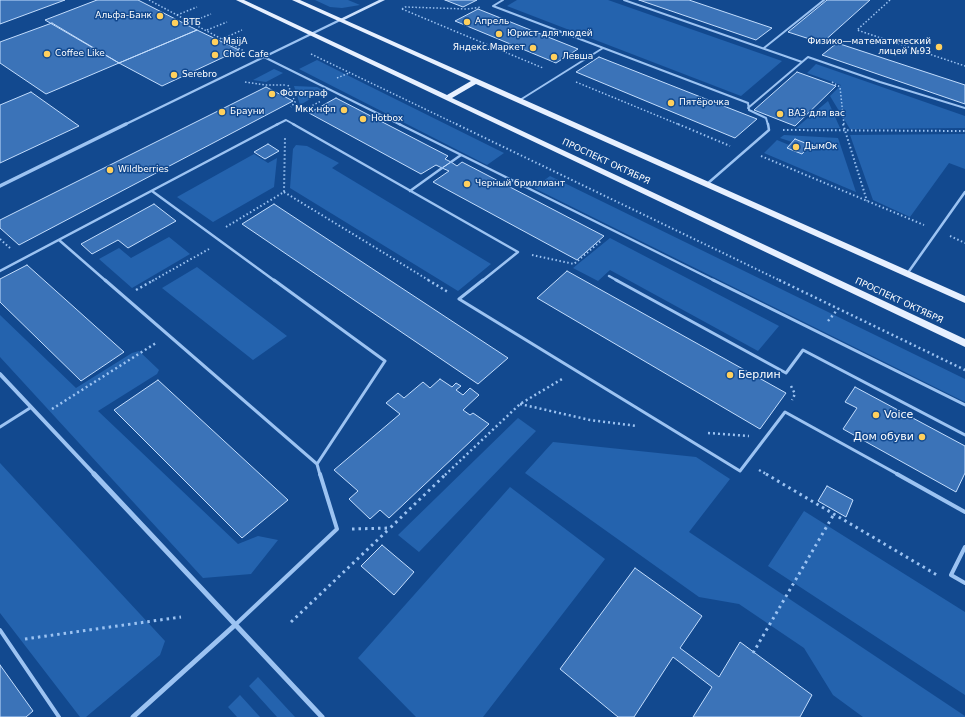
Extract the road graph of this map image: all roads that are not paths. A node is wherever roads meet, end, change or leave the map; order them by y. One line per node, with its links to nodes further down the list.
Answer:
1 (238, 0): 8 (main road, ПРОСПЕКТ ОКТЯБРЯ)
2 (295, 0): 7 (main road, ПРОСПЕКТ ОКТЯБРЯ)
3 (383, 0): 7 (main road)
4 (503, 0): 9 (lane)
5 (624, 0): 10 (lane)
6 (824, 0): 10 (lane)
7 (340, 20): 8 (street); 13 (main road, ПРОСПЕКТ ОКТЯБРЯ)
8 (310, 34): 11 (street); 14 (main road, ПРОСПЕКТ ОКТЯБРЯ)
9 (602, 48): 15 (lane); 16 (lane)
10 (764, 48): 12 (lane)
11 (264, 57): 18 (lane); 22 (street)
12 (802, 62): 16 (lane); 17 (lane)
13 (476, 81): 14 (main road); 15 (main road, ПРОСПЕКТ ОКТЯБРЯ)
14 (447, 98): 31 (main road, ПРОСПЕКТ ОКТЯБРЯ)
15 (519, 101): 21 (main road, ПРОСПЕКТ ОКТЯБРЯ)
16 (748, 108): 21 (lane)
17 (965, 108)
18 (461, 155): 19 (lane); 33 (lane)
19 (451, 162)
20 (442, 168): 24 (lane)
21 (706, 184): 28 (main road, ПРОСПЕКТ ОКТЯБРЯ)
22 (0, 186)
23 (152, 191): 24 (lane); 26 (lane); 37 (lane)
24 (410, 191): 38 (lane)
25 (965, 192): 28 (lane)
26 (59, 240): 27 (lane); 37 (lane)
27 (0, 270)
28 (907, 274): 30 (main road, ПРОСПЕКТ ОКТЯБРЯ)
29 (609, 276): 36 (lane)
30 (965, 300)
31 (965, 343)
32 (0, 374): 34 (street)
33 (965, 405)
34 (30, 408): 35 (lane); 41 (street)
35 (0, 426)
36 (965, 435)
37 (318, 464): 41 (lane)
38 (965, 512)
39 (965, 547): 40 (lane)
40 (965, 583)
41 (235, 625): 44 (street); 45 (street)
42 (0, 630): 43 (lane)
43 (59, 717)
44 (133, 717)
45 (322, 717)

